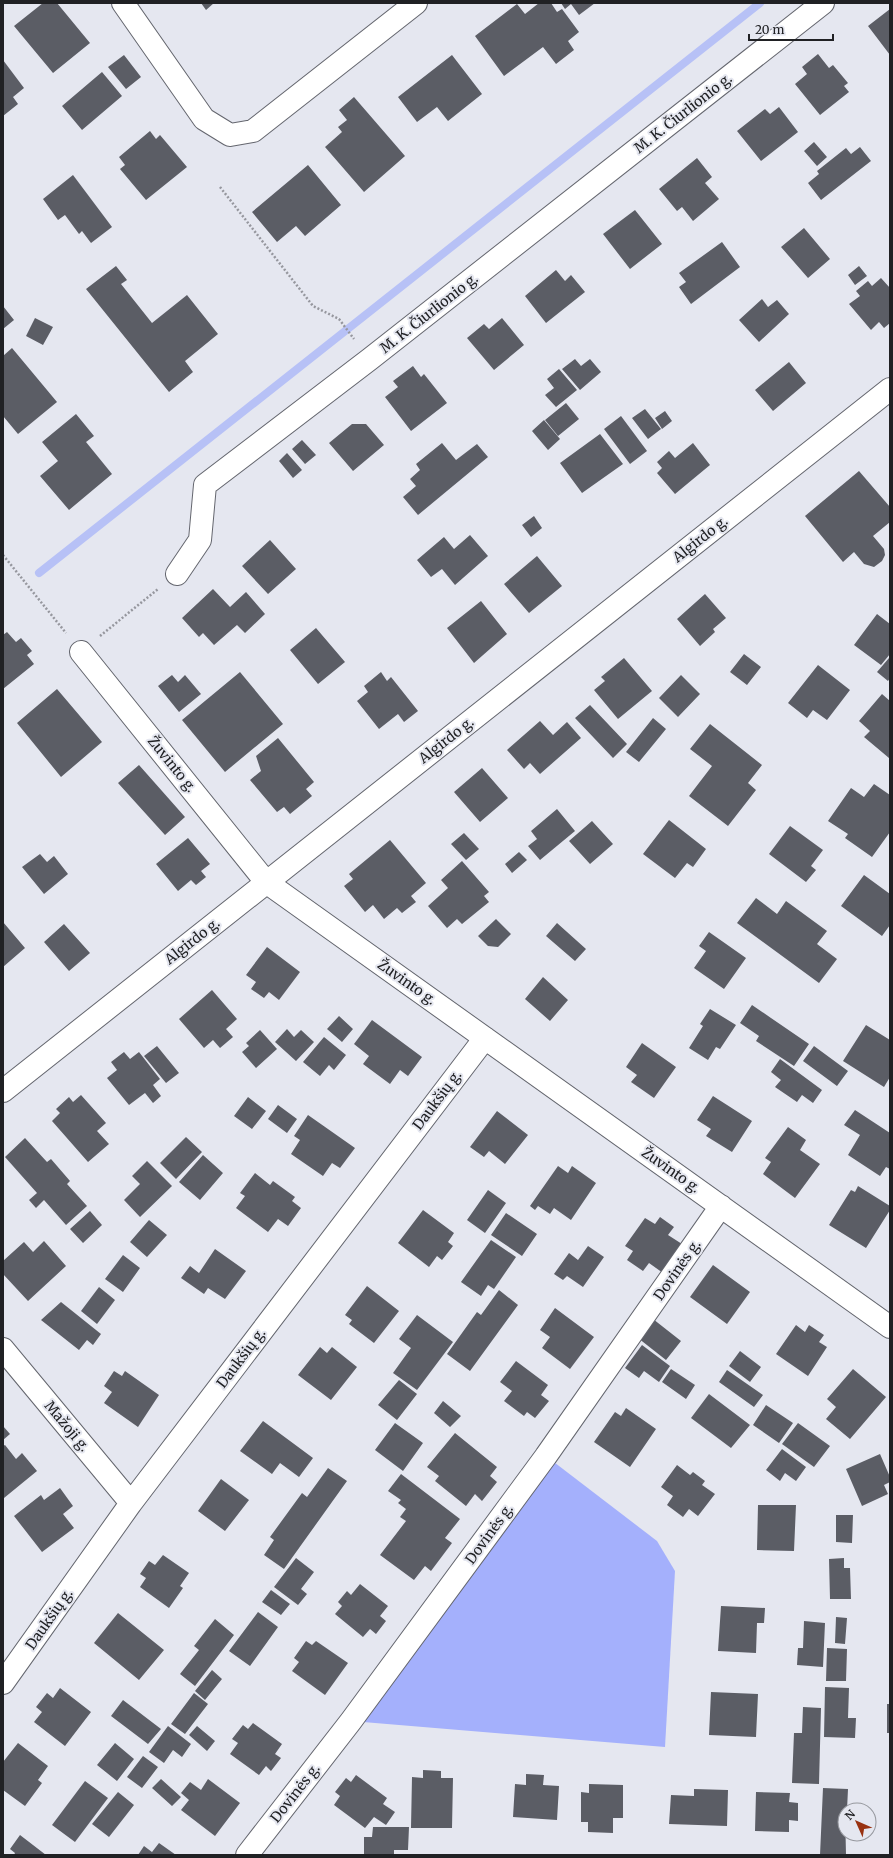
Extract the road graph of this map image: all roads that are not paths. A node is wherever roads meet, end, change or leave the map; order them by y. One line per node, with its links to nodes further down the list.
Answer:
1 (123, 3): 2 (street)
2 (416, 3)
3 (823, 3): 5 (street, M. K. Čiurlionio g.)
4 (890, 389): 7 (street, Algirdo g.)
5 (177, 574)
6 (81, 652): 7 (street, Žuvinto g.)
7 (266, 882): 8 (street, Žuvinto g.); 9 (street, Algirdo g.)
8 (484, 1038): 10 (street, Žuvinto g.); 13 (street, Daukšių g.)
9 (3, 1091)
10 (721, 1206): 11 (street, Žuvinto g.); 15 (street, Dovinės g.)
11 (890, 1327)
12 (3, 1349): 13 (street, Mažoji g.)
13 (131, 1503): 14 (street, Daukšių g.)
14 (3, 1684)
15 (247, 1855)

